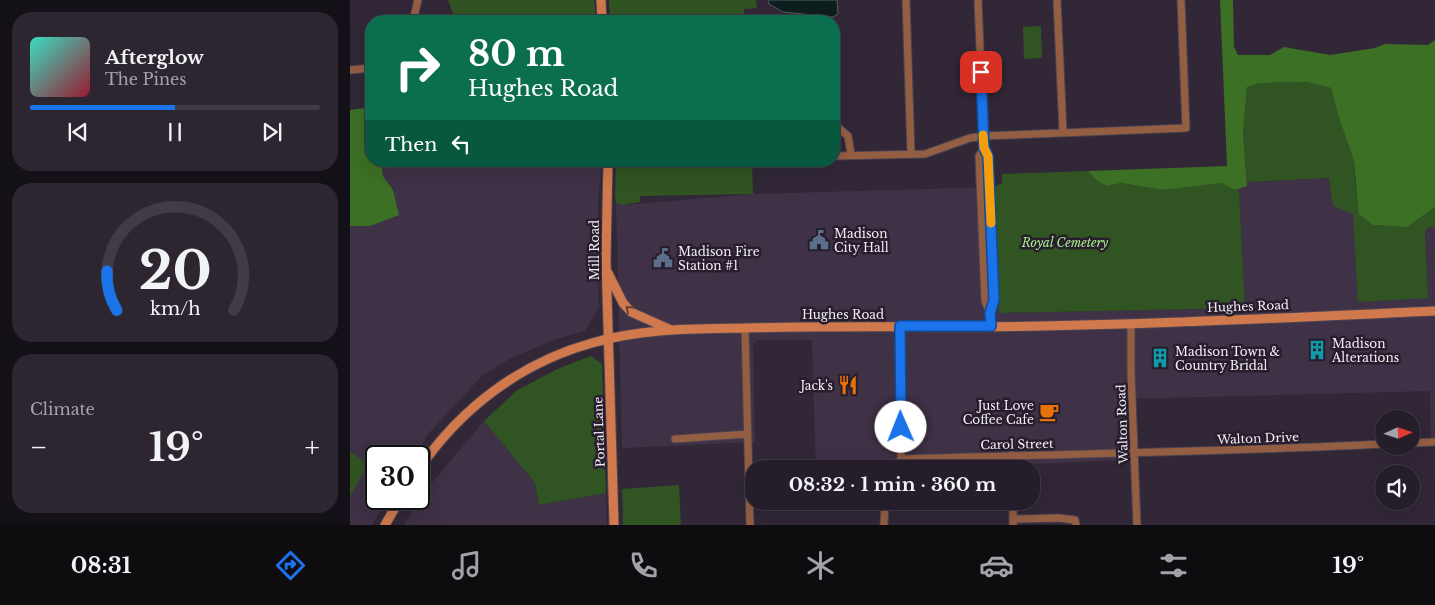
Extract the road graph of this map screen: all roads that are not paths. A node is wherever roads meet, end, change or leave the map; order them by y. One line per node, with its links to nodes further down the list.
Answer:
1 (418, 0): 7 (street)
2 (601, 0): 8 (main road)
3 (906, 0): 15 (street)
4 (978, 0): 13 (street)
5 (1058, 0): 12 (street)
6 (1181, 0): 12 (street)
7 (415, 15)
8 (602, 15)
9 (365, 69): 10 (street)
10 (350, 70)
11 (840, 129): 16 (street)
12 (1063, 132): 13 (street)
13 (984, 136): 14 (street); 15 (street)
14 (984, 148): 19 (street); 20 (street)
15 (911, 154): 16 (street)
16 (851, 155): 17 (street)
17 (840, 156)
18 (608, 167): 21 (main road, Mill Road)
19 (982, 212): 20 (street); 23 (street)
20 (990, 212): 23 (street)
21 (607, 271): 28 (main road, one-way to 21); 29 (main road, Mill Road)
22 (1435, 311): 24 (main road, Hughes Road)
23 (990, 313): 26 (street)
24 (1131, 323): 26 (main road, Hughes Road); 35 (street, Walton Road)
25 (900, 326): 26 (main road, Hughes Road); 27 (main road, Hughes Road); 38 (street)
26 (991, 326)
27 (745, 328): 28 (main road, Hughes Road); 30 (street)
28 (669, 329): 29 (main road, Hughes Road)
29 (608, 338): 36 (main road, Hughes Road); 44 (main road, Portal Lane)
30 (748, 434): 31 (street); 45 (street)
31 (675, 439)
32 (1435, 442): 33 (street)
33 (1420, 443)
34 (1375, 444): 35 (street, Walton Drive)
35 (1134, 452): 37 (street, Carol Street); 48 (street, Walton Road)
36 (430, 454)
37 (1012, 456): 38 (street, Carol Street); 39 (street)
38 (901, 459)
39 (1012, 460)
40 (394, 510): 43 (main road)
41 (885, 510): 46 (street)
42 (1013, 522): 47 (street)
43 (385, 525)
44 (614, 525)
45 (750, 525)
46 (884, 525)
47 (1076, 525)
48 (1137, 525)

